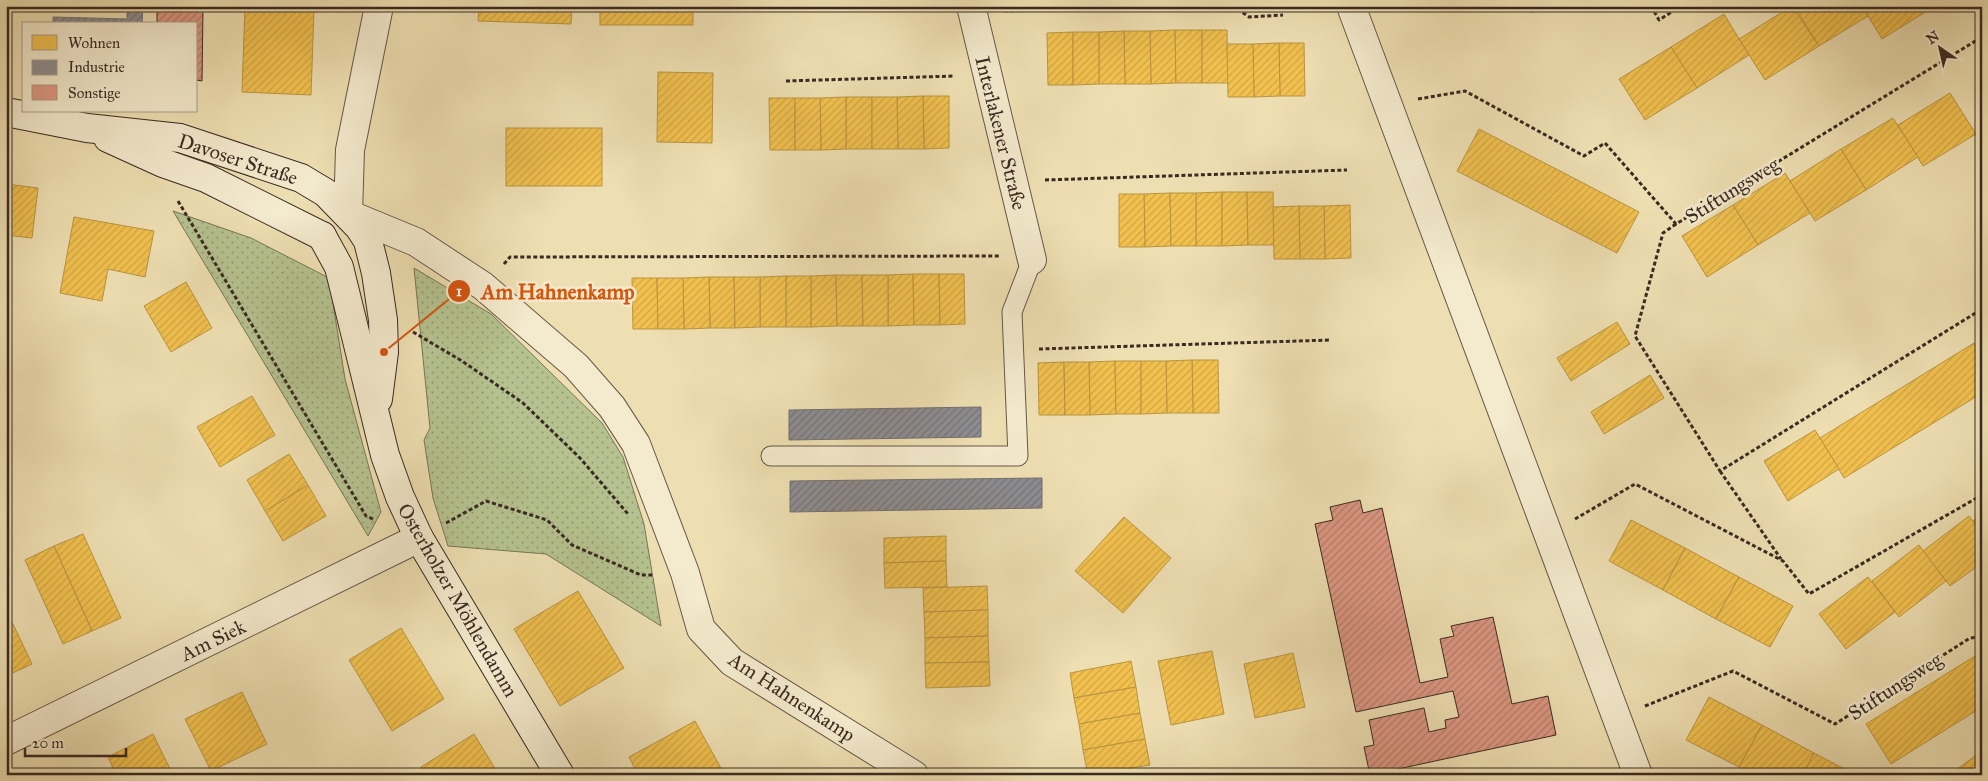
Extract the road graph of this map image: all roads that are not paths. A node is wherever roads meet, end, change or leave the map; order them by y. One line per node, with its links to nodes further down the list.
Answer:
1 (378, 6): 6 (street)
2 (1351, 6): 15 (street)
3 (972, 9): 8 (street, Interlakener Straße)
4 (6, 112): 5 (street, Davoser Straße)
5 (87, 128): 6 (street, Davoser Straße); 7 (street, Davoser Straße)
6 (348, 214): 7 (street); 9 (street, Osterholzer Möhlendamm); 14 (street, Am Hahnenkamp)
7 (322, 236): 9 (street, Osterholzer Möhlendamm)
8 (1032, 260): 10 (lane)
9 (376, 416): 11 (street, Osterholzer Möhlendamm)
10 (771, 456)
11 (419, 538): 12 (street, Am Siek); 13 (street, Osterholzer Möhlendamm)
12 (6, 741)
13 (560, 775)
14 (914, 775)
15 (1638, 775)

